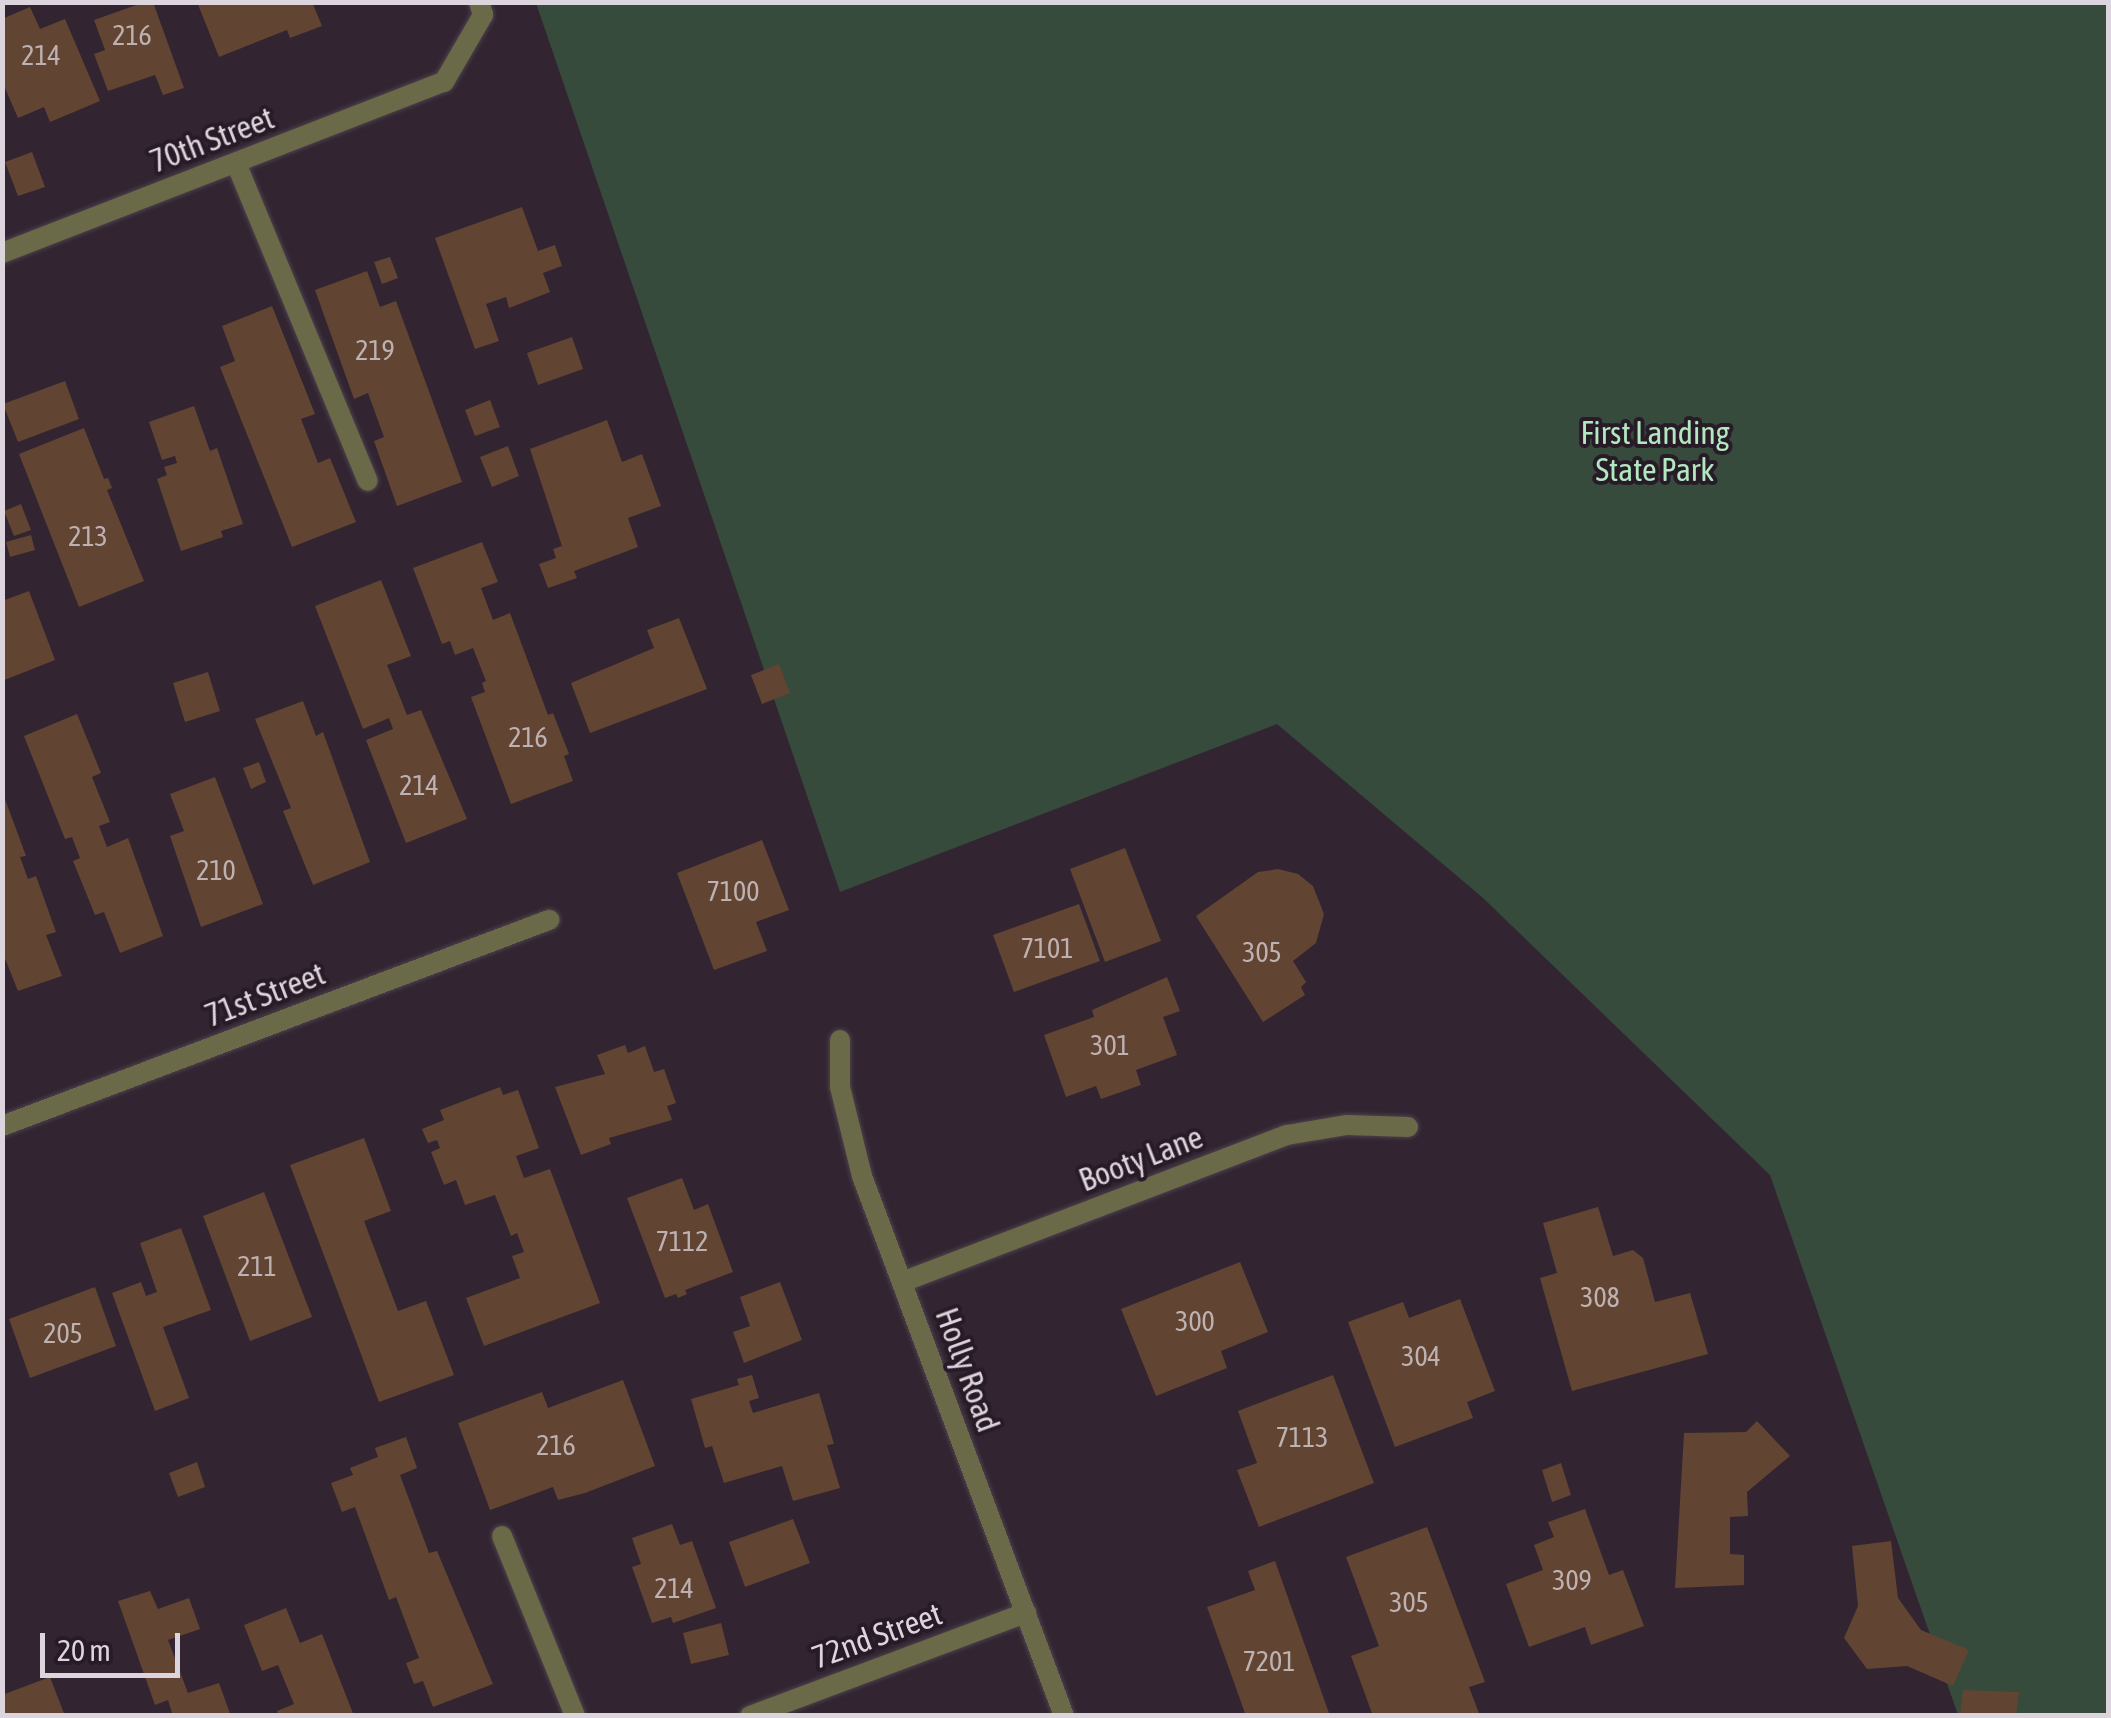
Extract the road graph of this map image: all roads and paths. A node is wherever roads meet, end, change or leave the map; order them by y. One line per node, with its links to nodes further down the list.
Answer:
1 (479, 2): 2 (street, 70th Street)
2 (236, 163): 3 (street, 70th Street); 4 (street)
3 (2, 253)
4 (368, 481)
5 (549, 920): 7 (street, 71st Street)
6 (840, 1040): 9 (street, Holly Road)
7 (2, 1126)
8 (1408, 1127): 9 (street, Booty Lane)
9 (902, 1282): 11 (street, Holly Road)
10 (502, 1536): 12 (street)
11 (1026, 1613): 13 (street, 72nd Street); 14 (street, Holly Road)
12 (574, 1716)
13 (750, 1716)
14 (1064, 1716)

